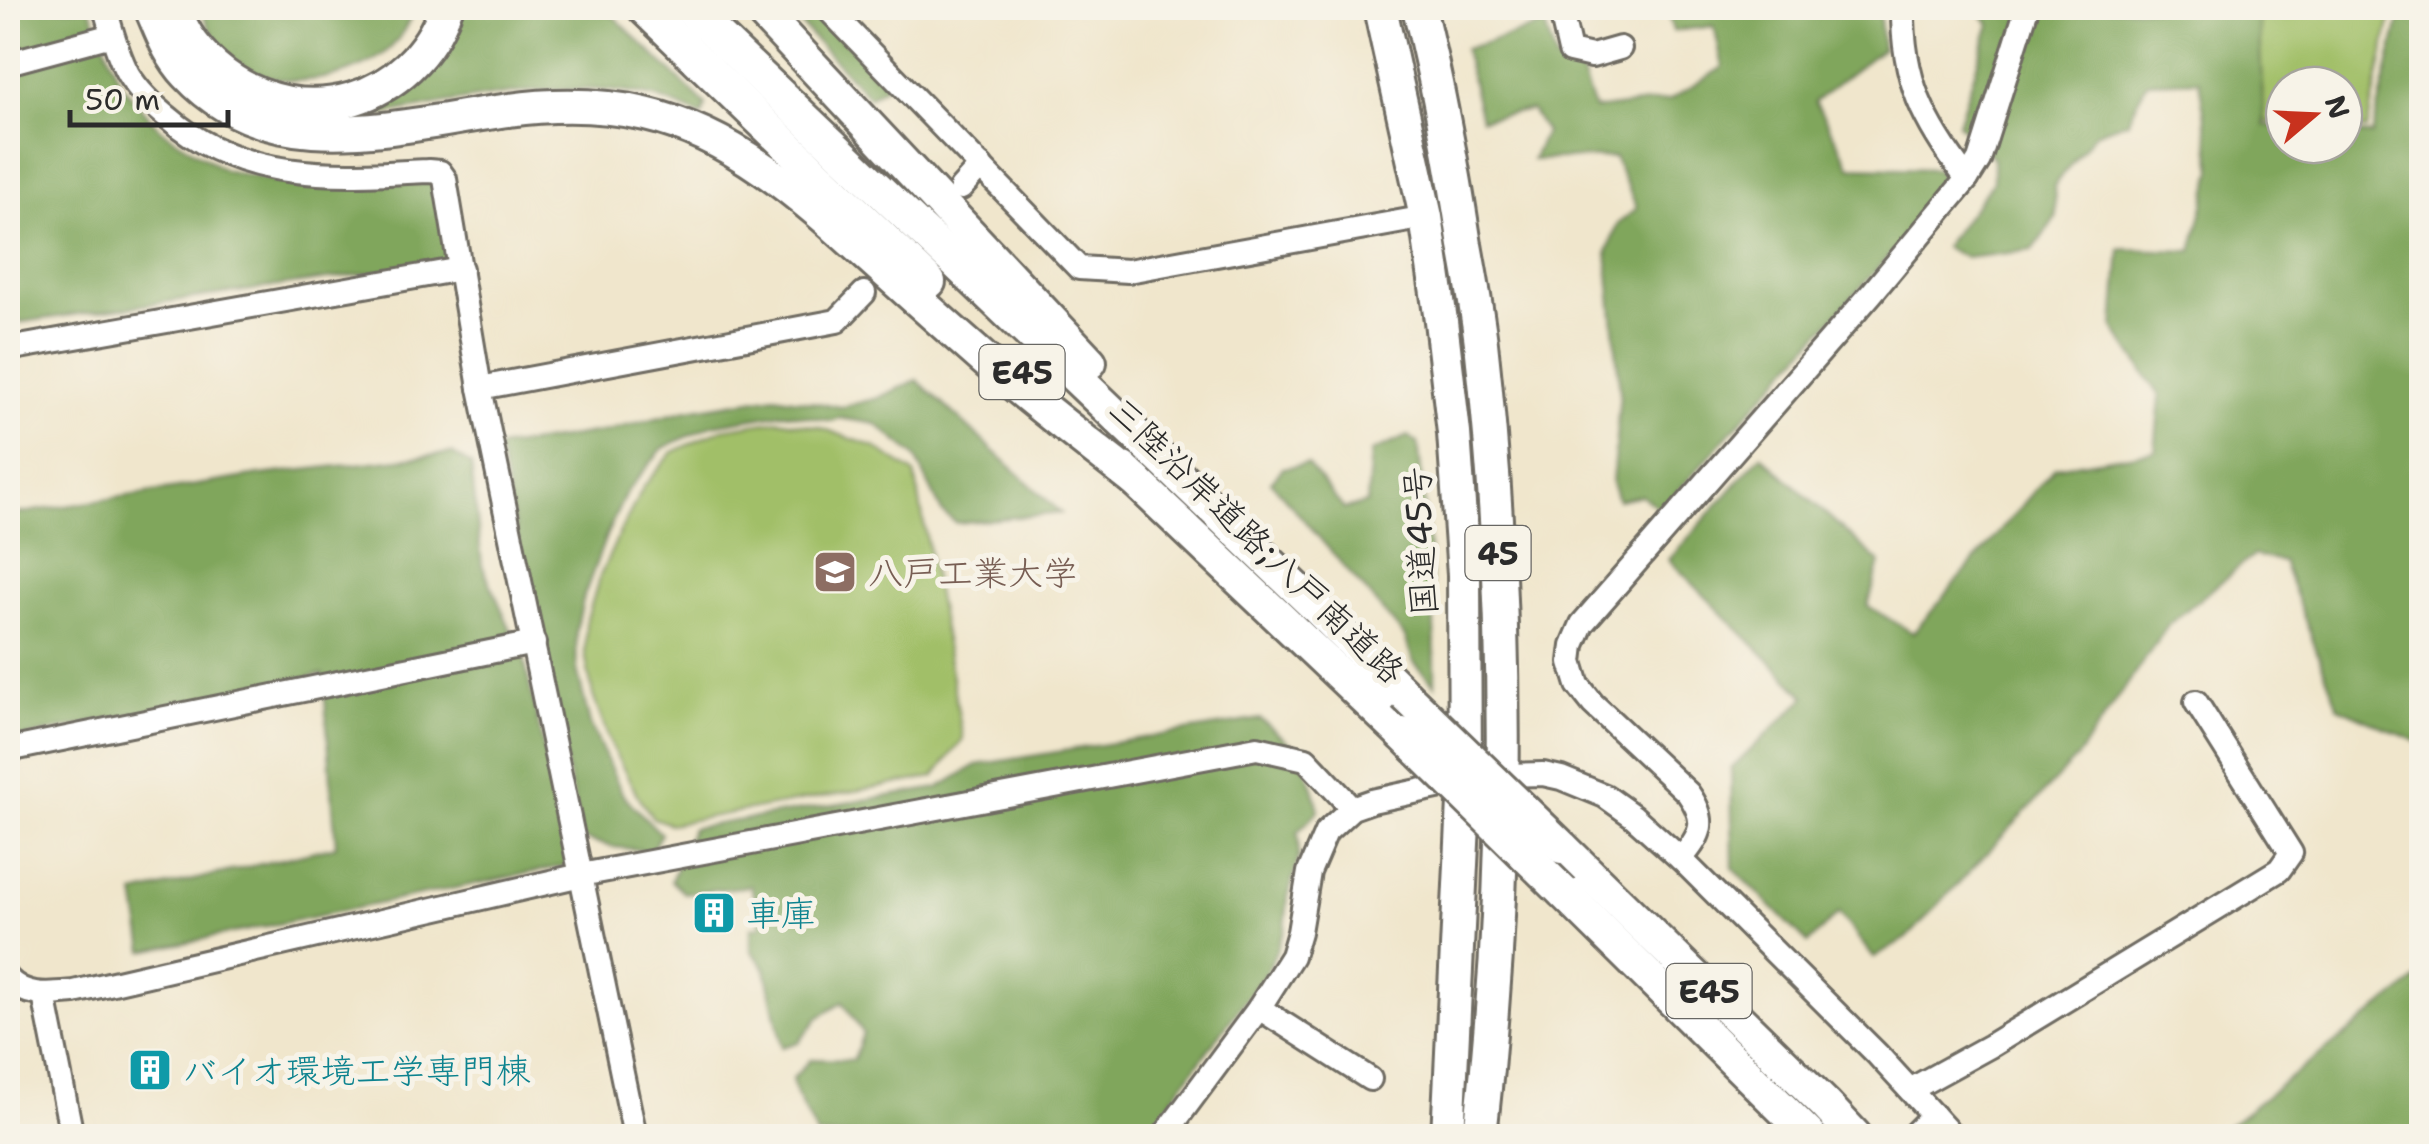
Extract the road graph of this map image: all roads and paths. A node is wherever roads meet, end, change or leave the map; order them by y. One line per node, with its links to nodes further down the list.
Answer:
1 (105, 8): 14 (street)
2 (151, 8): 25 (highway)
3 (175, 8): 4 (highway)
4 (446, 8)
5 (644, 8): 25 (highway, 三陸沿岸道路;八戸南道路 / E45)
6 (689, 8): 26 (highway, 三陸沿岸道路;八戸南道路 / E45)
7 (758, 8): 26 (highway)
8 (827, 8): 17 (street)
9 (1380, 8): 20 (highway, 国道45号 / 45)
10 (1419, 8): 30 (highway, 45)
11 (1560, 8): 15 (street)
12 (1903, 8): 18 (street)
13 (2028, 8): 18 (street)
14 (112, 34): 16 (street); 21 (street)
15 (1620, 48)
16 (8, 63)
17 (981, 166): 19 (street); 20 (street)
18 (1966, 179): 33 (street)
19 (961, 188)
20 (1426, 218): 31 (highway, 国道45号 / 45)
21 (461, 269): 23 (street); 24 (street)
22 (864, 293): 24 (street)
23 (8, 349)
24 (480, 388): 27 (street)
25 (1137, 482): 46 (highway, 三陸沿岸道路;八戸南道路 / E45, bridge)
26 (1317, 608): 47 (highway, 三陸沿岸道路;八戸南道路 / E45, bridge)
27 (534, 643): 29 (street); 34 (street)
28 (2196, 702): 39 (street)
29 (8, 750)
30 (1504, 775): 31 (street); 33 (street); 45 (highway, 45)
31 (1465, 781): 32 (street); 44 (highway, 国道45号 / 45)
32 (1352, 808): 34 (street); 37 (street)
33 (1681, 859): 39 (street)
34 (581, 875): 36 (street); 42 (street)
35 (8, 979): 36 (street)
36 (44, 995): 41 (street)
37 (1259, 1008): 38 (street); 43 (street)
38 (1370, 1079)
39 (1910, 1090): 40 (street)
40 (1933, 1115): 48 (street); 49 (street)
41 (72, 1136)
42 (635, 1136)
43 (1164, 1136)
44 (1448, 1136)
45 (1480, 1136)
46 (1810, 1136)
47 (1855, 1136)
48 (1912, 1136)
49 (1952, 1136)

